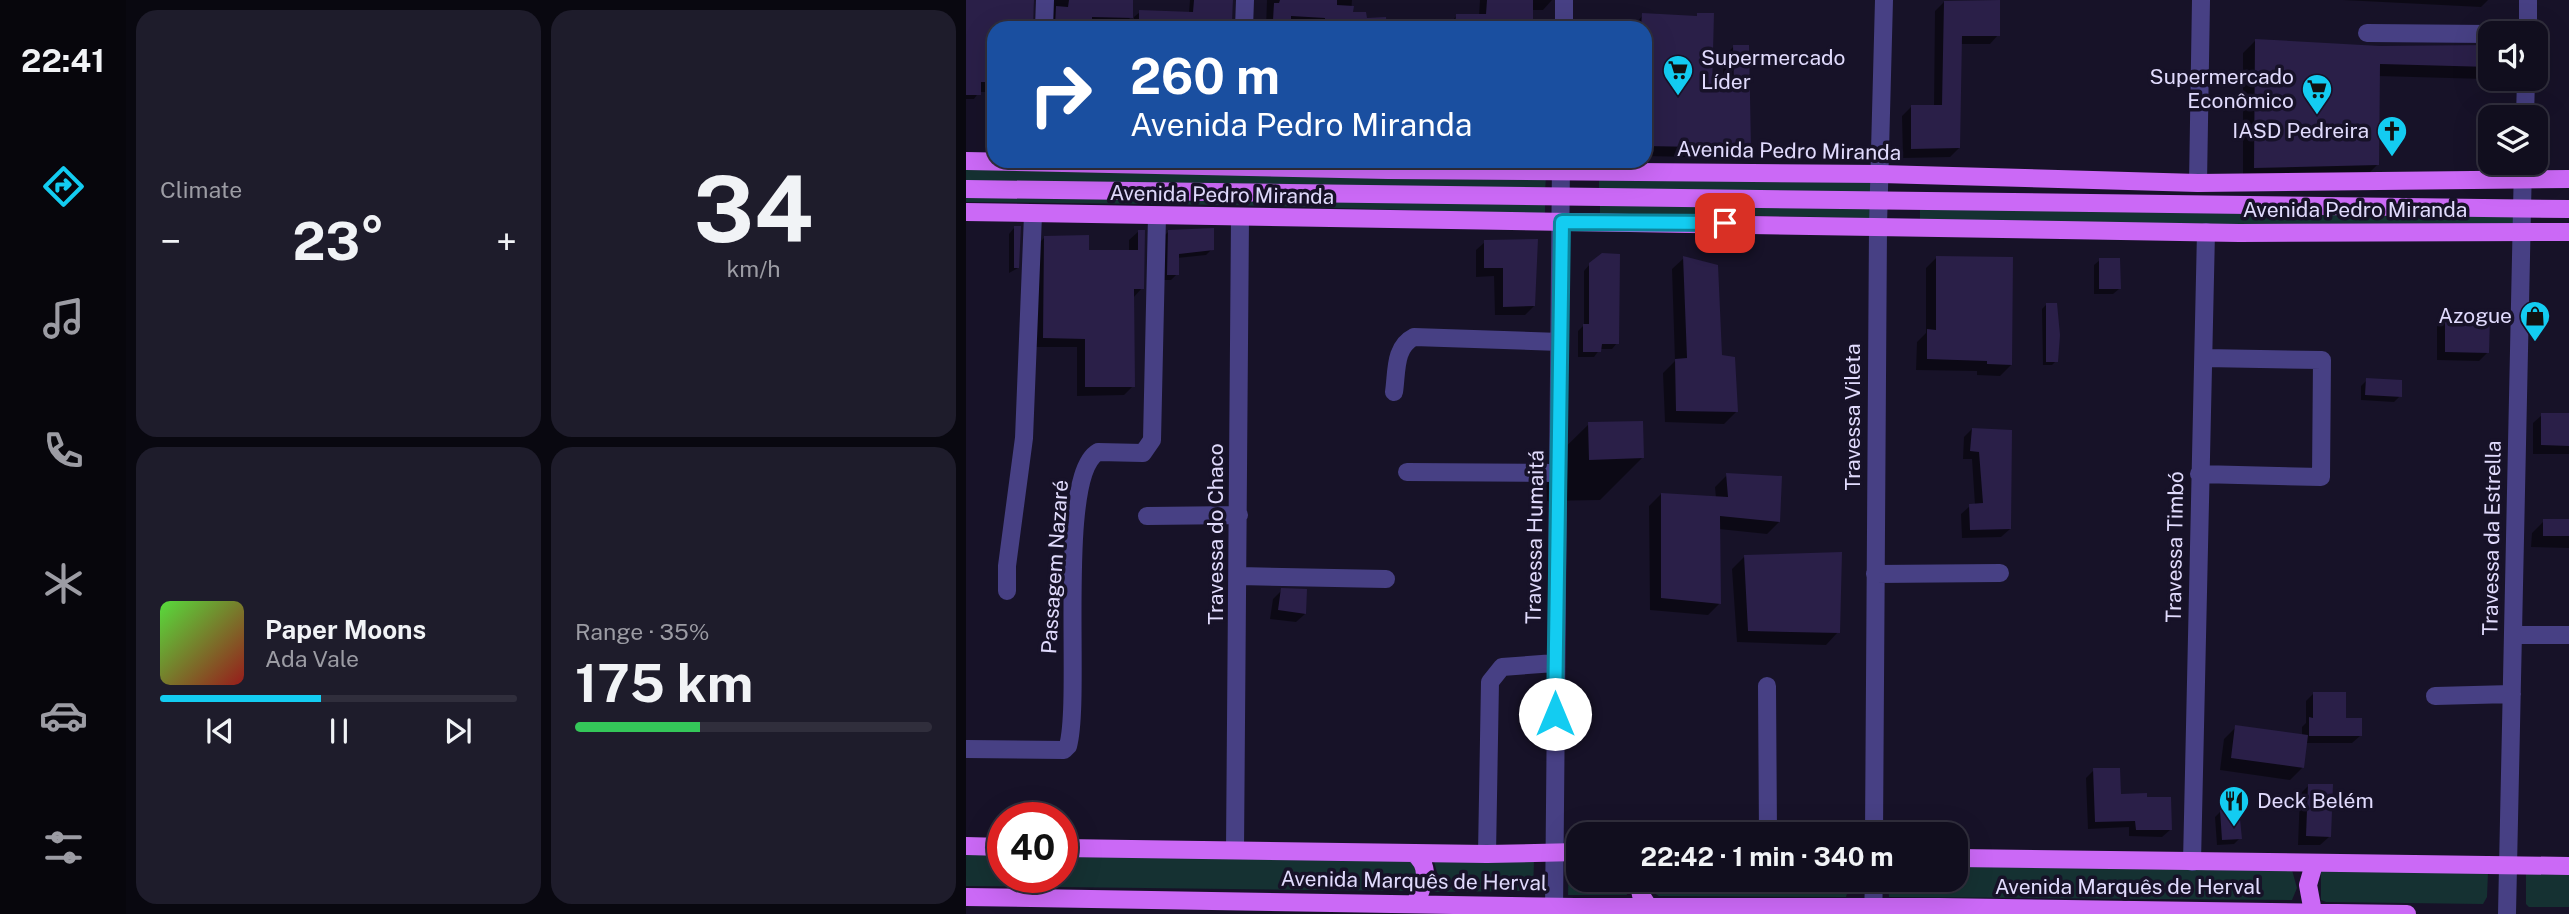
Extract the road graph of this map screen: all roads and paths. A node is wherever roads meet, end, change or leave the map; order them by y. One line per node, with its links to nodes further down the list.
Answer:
1 (1045, 0): 7 (street)
2 (1245, 0): 8 (street)
3 (1564, 0): 9 (street)
4 (1884, 0): 18 (street, Travessa Vileta)
5 (2201, 0): 22 (street)
6 (2528, 0): 10 (street)
7 (1044, 21)
8 (1244, 21)
9 (1564, 21)
10 (2528, 21)
11 (2367, 33): 12 (street)
12 (2478, 34)
13 (966, 162): 14 (main road, Avenida Pedro Miranda)
14 (987, 162)
15 (1561, 168): 24 (street, Travessa Humaitá)
16 (1641, 168): 18 (main road, Avenida Pedro Miranda)
17 (2478, 172): 22 (main road, Avenida Pedro Miranda)
18 (1881, 174): 22 (main road, Avenida Pedro Miranda); 25 (street, Travessa Vileta)
19 (2523, 175): 26 (street, Travessa da Estrella)
20 (2548, 175): 21 (main road, Avenida Pedro Miranda)
21 (2569, 179)
22 (2198, 183)
23 (966, 189): 24 (main road, Avenida Pedro Miranda)
24 (1560, 197): 25 (main road, Avenida Pedro Miranda); 32 (street, Travessa Humaitá)
25 (1880, 201): 26 (main road, Avenida Pedro Miranda); 33 (street, Travessa Vileta)
26 (2523, 207): 27 (main road, Avenida Pedro Miranda); 36 (street, Travessa da Estrella)
27 (2569, 209)
28 (966, 212): 29 (main road, Avenida Pedro Miranda)
29 (1033, 215): 30 (main road, Avenida Pedro Miranda); 49 (street)
30 (1157, 216): 31 (main road, Avenida Pedro Miranda); 56 (street, Passagem Nazaré)
31 (1240, 218): 32 (main road, Avenida Pedro Miranda); 43 (street, Travessa do Chaco)
32 (1562, 222): 33 (main road, Avenida Pedro Miranda); 37 (street, Travessa Humaitá)
33 (1878, 226): 34 (main road, Avenida Pedro Miranda); 46 (street, Travessa Vileta)
34 (2206, 232): 36 (main road, Avenida Pedro Miranda); 38 (street, Travessa Timbó)
35 (2569, 232): 36 (main road, Avenida Pedro Miranda)
36 (2523, 233): 50 (street, Travessa da Estrella)
37 (1560, 342): 39 (street); 41 (street, Travessa Humaitá)
38 (2205, 358): 42 (street, Travessa Timbó); 42 (street)
39 (1394, 392)
40 (1407, 471): 41 (street)
41 (1558, 473): 52 (street, Travessa Humaitá)
42 (2199, 474): 68 (street, Travessa Timbó)
43 (1239, 515): 44 (street); 47 (street, Travessa do Chaco)
44 (1147, 516)
45 (2000, 573): 46 (street)
46 (1875, 574): 58 (street, Travessa Vileta)
47 (1239, 576): 48 (street); 62 (street, Travessa do Chaco)
48 (1386, 579)
49 (1007, 591)
50 (2513, 635): 51 (street); 54 (street, Travessa da Estrella)
51 (2569, 635)
52 (1555, 663): 63 (street, Travessa Humaitá); 66 (street)
53 (1767, 686): 57 (street)
54 (2512, 694): 55 (street); 70 (street, Travessa da Estrella)
55 (2435, 696)
56 (966, 749)
57 (1768, 822)
58 (1874, 822)
59 (966, 846): 60 (main road)
60 (987, 847)
61 (1078, 848): 62 (main road, Avenida Marquês de Herval)
62 (1235, 850): 65 (main road, Avenida Marquês de Herval)
63 (1555, 852): 64 (main road, Avenida Marquês de Herval); 66 (main road, Avenida Marquês de Herval); 78 (street, Travessa Humaitá)
64 (1566, 852)
65 (1414, 853): 66 (main road, Avenida Marquês de Herval); 75 (main road)
66 (1487, 854)
67 (1968, 858): 68 (main road, Avenida Marquês de Herval)
68 (2192, 862): 69 (main road, Avenida Marquês de Herval)
69 (2314, 864): 70 (main road, Avenida Marquês de Herval); 82 (main road)
70 (2508, 865): 71 (main road, Avenida Marquês de Herval); 85 (street, Travessa da Estrella)
71 (2569, 866)
72 (1640, 892): 76 (main road)
73 (1874, 892): 79 (street)
74 (966, 897): 77 (main road, Avenida Marquês de Herval)
75 (1415, 904): 77 (main road, Avenida Marquês de Herval); 78 (main road, Avenida Marquês de Herval)
76 (1648, 906): 78 (main road, Avenida Marquês de Herval); 79 (main road, Avenida Marquês de Herval)
77 (1236, 908)
78 (1555, 910)
79 (1873, 911): 80 (main road, Avenida Marquês de Herval)
80 (2003, 912): 81 (main road, Avenida Marquês de Herval)
81 (2189, 912): 82 (main road, Avenida Marquês de Herval)
82 (2313, 912): 83 (main road, Avenida Marquês de Herval)
83 (2353, 913): 84 (main road, Avenida Marquês de Herval)
84 (2407, 914)
85 (2507, 914)

